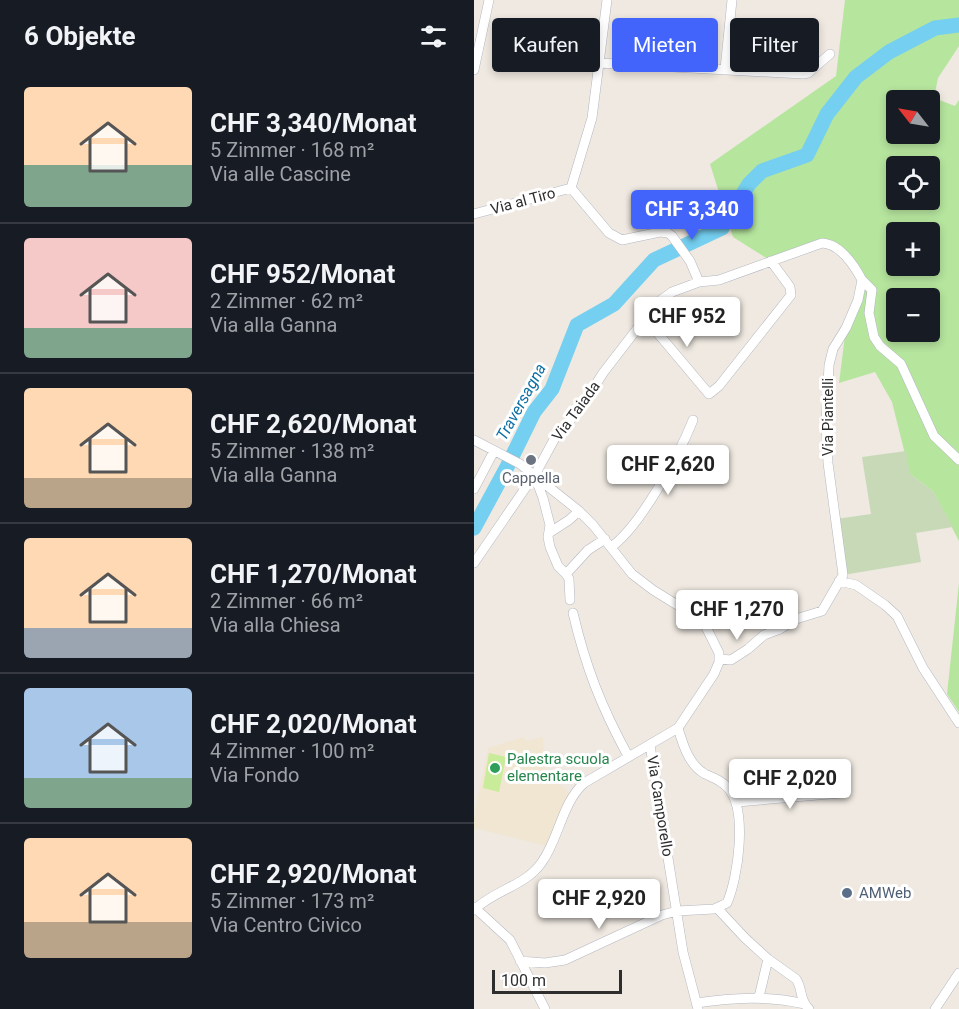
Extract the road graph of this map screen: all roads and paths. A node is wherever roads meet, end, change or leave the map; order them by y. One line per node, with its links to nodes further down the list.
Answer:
1 (489, 0): 8 (street)
2 (607, 0): 5 (street)
3 (732, 0): 7 (street)
4 (830, 54): 7 (street)
5 (600, 55)
6 (600, 63): 7 (street)
7 (725, 69)
8 (474, 70)
9 (598, 72): 10 (street)
10 (571, 188): 11 (street, Via al Tiro); 14 (street)
11 (474, 214)
12 (771, 261): 13 (street, Via Taiada); 14 (street, Via Taiada); 15 (street)
13 (862, 280): 19 (street); 27 (street, Via Piantelli)
14 (699, 282): 15 (street, Via Taiada)
15 (645, 318): 20 (street, Via Taiada)
16 (693, 420): 24 (street)
17 (474, 440): 18 (street)
18 (497, 453): 20 (street); 21 (street)
19 (959, 460)
20 (534, 475): 22 (street); 23 (street); 25 (street, Via Taiada)
21 (474, 489)
22 (579, 511): 23 (street); 24 (street)
23 (549, 533): 26 (street)
24 (608, 543): 26 (street); 30 (street)
25 (474, 563)
26 (566, 573): 28 (street)
27 (841, 578): 30 (street); 31 (street)
28 (570, 600)
29 (573, 613): 34 (street, Via Camporello)
30 (720, 659): 32 (street)
31 (959, 723)
32 (678, 728): 33 (street); 36 (street)
33 (650, 745): 34 (street); 39 (street, Via Camporello)
34 (628, 756): 37 (street)
35 (840, 793): 36 (street)
36 (737, 802): 38 (street)
37 (475, 908): 41 (street)
38 (717, 908): 39 (street); 40 (street)
39 (677, 911): 41 (street); 45 (street, Via Camporello)
40 (768, 959): 43 (street); 44 (street)
41 (520, 961): 46 (street)
42 (959, 973): 47 (street)
43 (759, 997): 44 (street); 45 (street)
44 (804, 1003)
45 (697, 1006)
46 (545, 1009)
47 (935, 1009)

